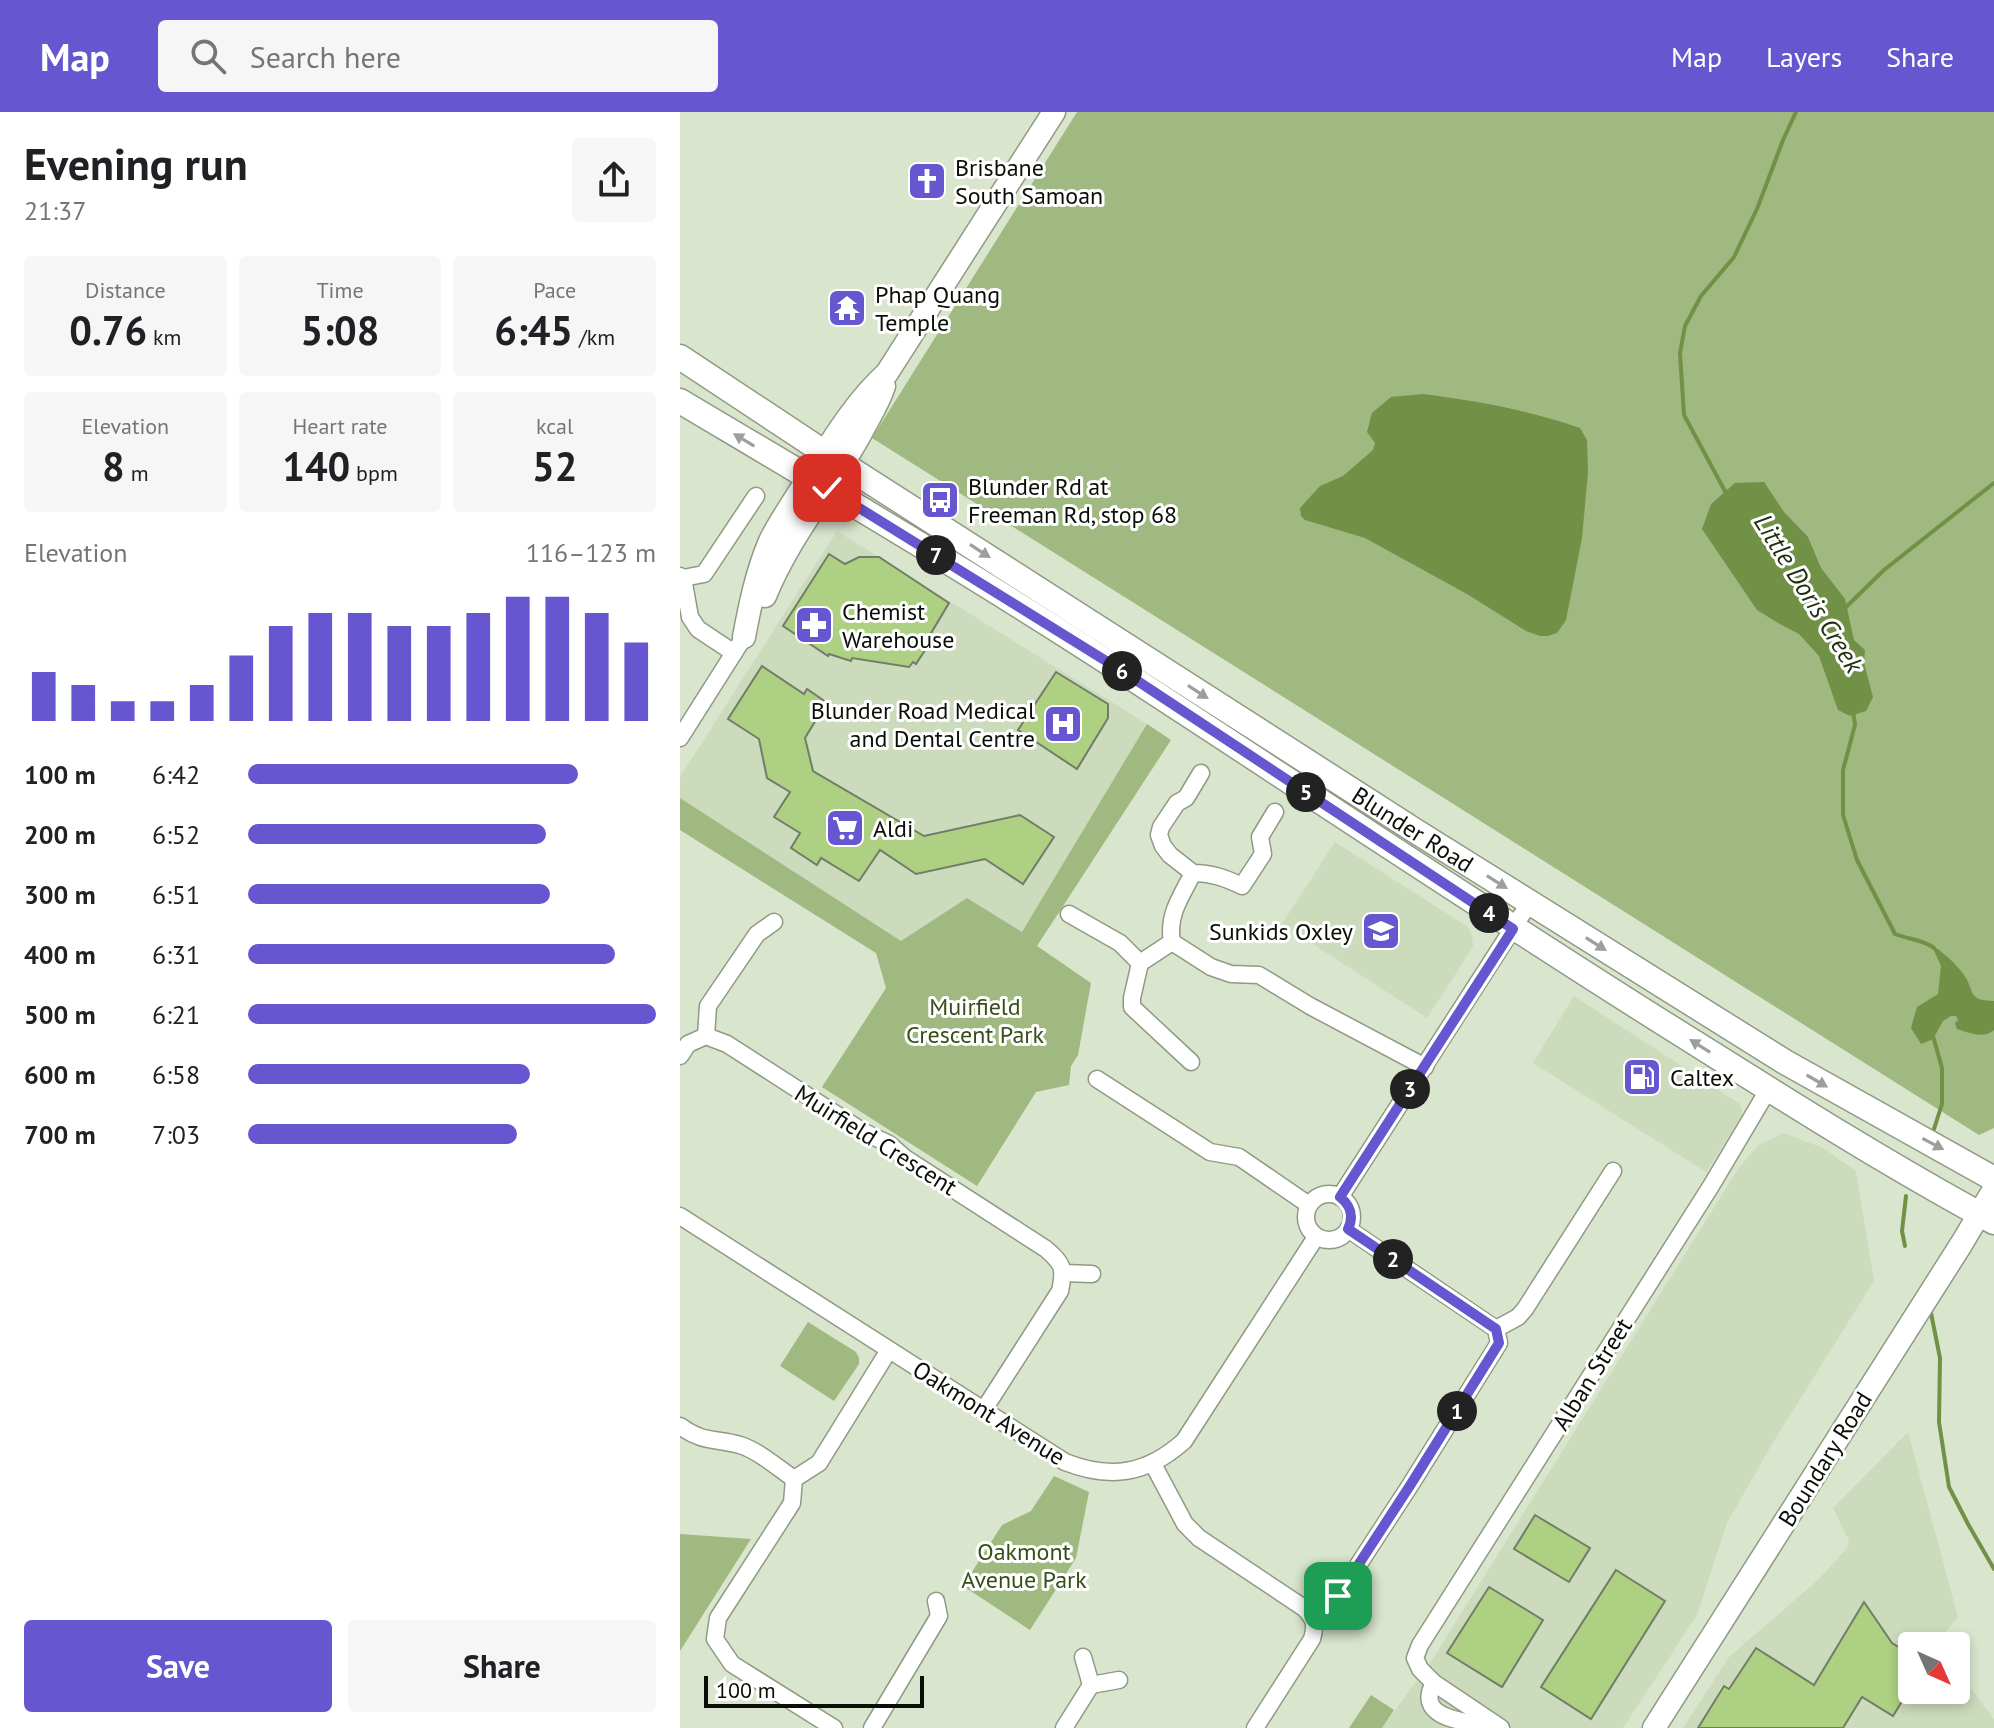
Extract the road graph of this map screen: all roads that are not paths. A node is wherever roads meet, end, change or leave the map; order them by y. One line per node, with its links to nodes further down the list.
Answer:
1 (1054, 112): 4 (main road)
2 (680, 357): 4 (main road, Blunder Road)
3 (680, 401): 5 (main road, Blunder Road, one-way to 3)
4 (834, 458): 5 (main road); 13 (main road, Blunder Road, one-way to 13)
5 (818, 483): 8 (main road); 16 (main road, Blunder Road)
6 (756, 496): 7 (street)
7 (682, 577): 8 (street)
8 (739, 645): 9 (street)
9 (680, 738)
10 (1201, 773): 12 (street)
11 (1275, 812): 12 (street)
12 (1193, 873): 17 (street)
13 (1530, 902): 16 (street); 26 (main road, Blunder Road, one-way to 26)
14 (1069, 914): 18 (street)
15 (774, 922): 19 (street)
16 (1513, 929): 22 (street); 24 (main road, Blunder Road, one-way to 16)
17 (1172, 942): 18 (street); 22 (street)
18 (1140, 963): 21 (street)
19 (706, 1036): 20 (street); 34 (street, Muirfield Crescent)
20 (680, 1056)
21 (1191, 1062)
22 (1425, 1067): 28 (street)
23 (1097, 1079): 29 (street)
24 (1768, 1090): 31 (main road, Blunder Road); 51 (street, Alban Street)
25 (1613, 1171): 36 (street)
26 (1994, 1179)
27 (1994, 1189): 31 (main road, Boundary Road)
28 (1340, 1197): 29 (street); 32 (street)
29 (1309, 1205): 33 (street)
30 (680, 1216): 37 (street, Oakmont Avenue)
31 (1986, 1218): 52 (main road, Boundary Road)
32 (1348, 1229): 33 (street); 36 (street)
33 (1316, 1237): 40 (street, Oakmont Avenue)
34 (1064, 1273): 35 (street); 38 (street)
35 (1092, 1274)
36 (1496, 1329): 43 (street)
37 (889, 1350): 38 (street, Oakmont Avenue); 41 (street)
38 (983, 1411): 40 (street, Oakmont Avenue)
39 (680, 1426): 41 (street)
40 (1153, 1464): 43 (street)
41 (794, 1479): 47 (street)
42 (936, 1601): 48 (street)
43 (1311, 1615): 50 (street)
44 (1083, 1657): 46 (street)
45 (1119, 1680): 46 (street)
46 (1091, 1685): 49 (street)
47 (834, 1728)
48 (872, 1728)
49 (1064, 1728)
50 (1255, 1728)
51 (1500, 1728)
52 (1654, 1728)

